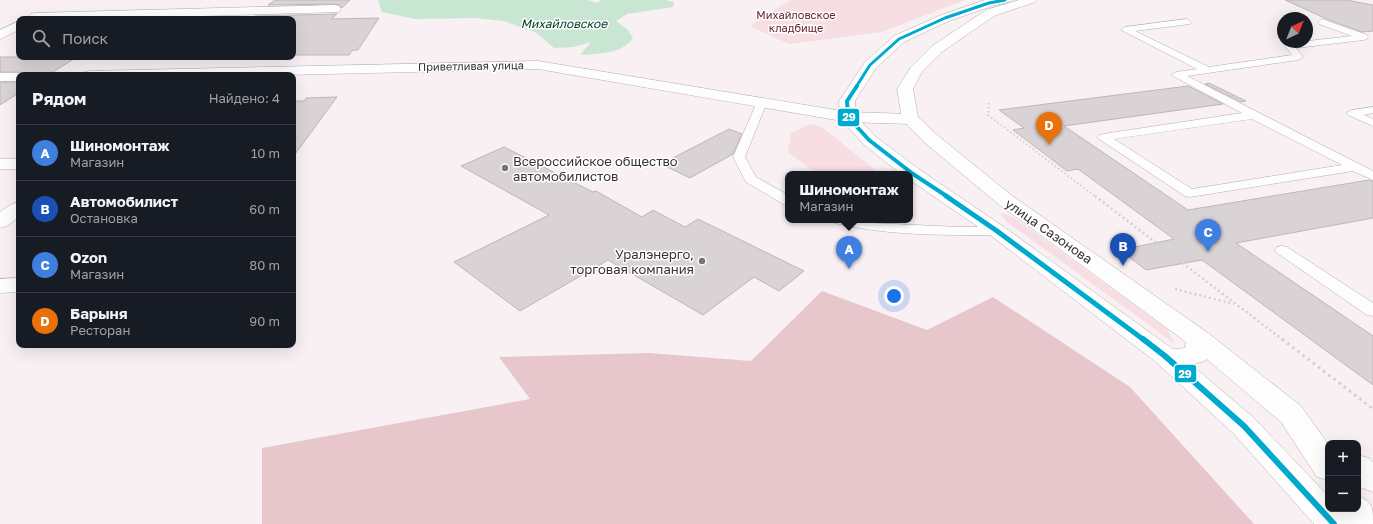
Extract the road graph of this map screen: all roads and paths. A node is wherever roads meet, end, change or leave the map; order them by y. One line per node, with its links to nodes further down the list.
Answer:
1 (1005, 0): 19 (main road)
2 (1031, 0): 20 (main road)
3 (62, 3): 5 (main road)
4 (335, 9): 6 (main road)
5 (37, 16)
6 (100, 16)
7 (1187, 22): 11 (lane)
8 (1322, 22): 11 (lane)
9 (16, 27): 10 (main road)
10 (0, 35)
11 (1207, 70): 18 (lane)
12 (268, 72): 15 (main road, Приветливая улица)
13 (0, 77): 14 (main road)
14 (16, 77)
15 (762, 102): 19 (main road, Приветливая улица); 28 (lane)
16 (989, 102): 37 (path)
17 (1373, 110): 21 (lane)
18 (1254, 115): 24 (lane); 24 (lane)
19 (848, 117): 20 (main road, Приветливая улица); 25 (main road)
20 (910, 119): 39 (main road, улица Сазонова)
21 (1373, 123)
22 (0, 164): 23 (main road)
23 (16, 164)
24 (1354, 166): 27 (lane)
25 (910, 171)
26 (913, 173): 32 (main road)
27 (1373, 176)
28 (785, 199)
29 (16, 210): 30 (main road)
30 (0, 222)
31 (854, 223): 32 (lane)
32 (997, 231): 40 (main road)
33 (1282, 250): 38 (lane)
34 (16, 285): 35 (main road)
35 (0, 286)
36 (1172, 289): 37 (path)
37 (1236, 305): 41 (path)
38 (1373, 310)
39 (1199, 339): 40 (main road); 42 (main road, улица Сазонова)
40 (1165, 356): 48 (main road)
41 (1373, 409)
42 (1291, 414): 43 (main road); 44 (main road, улица Сазонова)
43 (1325, 442)
44 (1325, 464)
45 (1361, 469): 46 (main road)
46 (1373, 479)
47 (1359, 512): 49 (main road)
48 (1334, 524)
49 (1367, 524)

